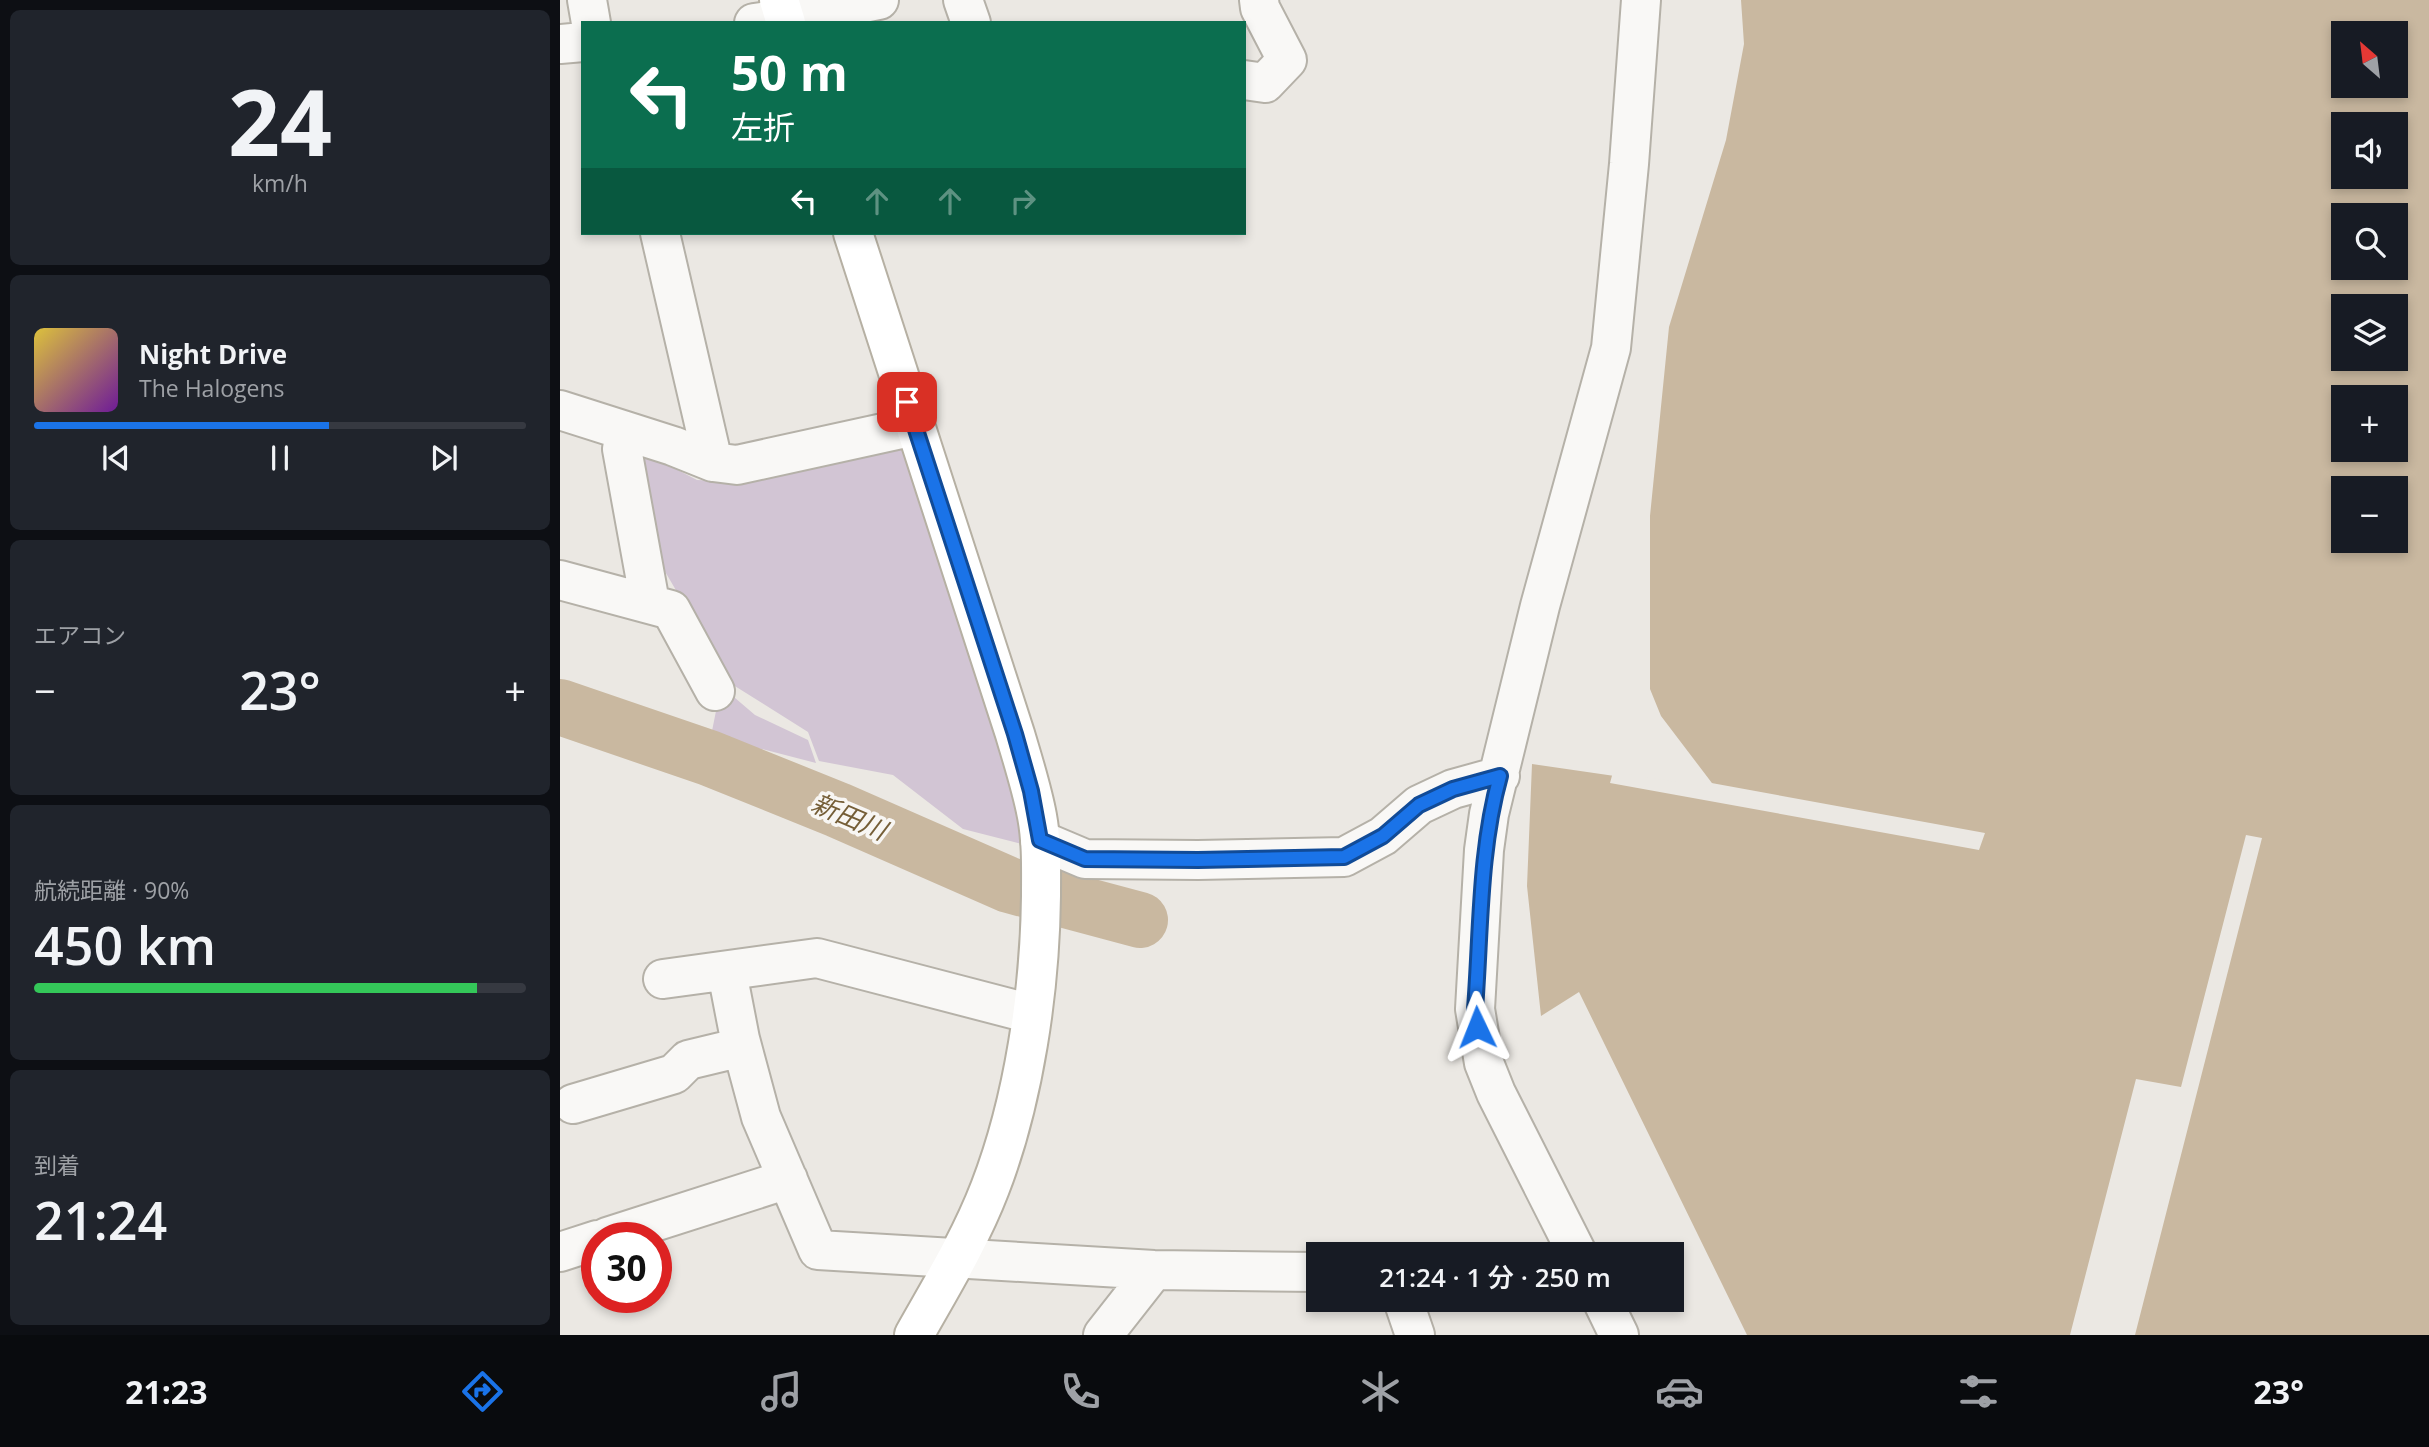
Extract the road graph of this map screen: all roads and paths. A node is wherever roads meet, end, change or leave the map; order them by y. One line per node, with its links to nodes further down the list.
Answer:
1 (587, 0): 7 (street)
2 (879, 0): 6 (street)
3 (963, 0): 8 (street)
4 (1259, 0): 11 (street)
5 (1641, 0): 21 (street)
6 (776, 16)
7 (591, 21)
8 (970, 21)
9 (581, 42): 10 (street)
10 (560, 44)
11 (1246, 80)
12 (660, 235): 17 (street)
13 (854, 235): 15 (main road)
14 (560, 410): 16 (street)
15 (915, 426): 17 (street); 22 (main road)
16 (625, 430): 17 (street); 19 (street)
17 (713, 462)
18 (560, 580): 19 (street)
19 (650, 603): 20 (street)
20 (715, 691)
21 (1500, 776): 22 (street); 30 (street)
22 (1041, 849): 25 (main road)
23 (727, 972): 24 (street); 25 (street); 26 (street)
24 (663, 979)
25 (1032, 1014): 33 (main road)
26 (742, 1048): 27 (street); 28 (street)
27 (573, 1104)
28 (788, 1179): 29 (street); 33 (street)
29 (654, 1222)
30 (1571, 1242)
31 (581, 1245): 32 (street)
32 (560, 1252)
33 (958, 1257): 34 (street); 38 (main road)
34 (1154, 1270): 35 (street); 39 (street)
35 (1306, 1272)
36 (1407, 1312): 40 (street)
37 (1608, 1312): 41 (street)
38 (914, 1335)
39 (1103, 1335)
40 (1415, 1335)
41 (1619, 1335)

